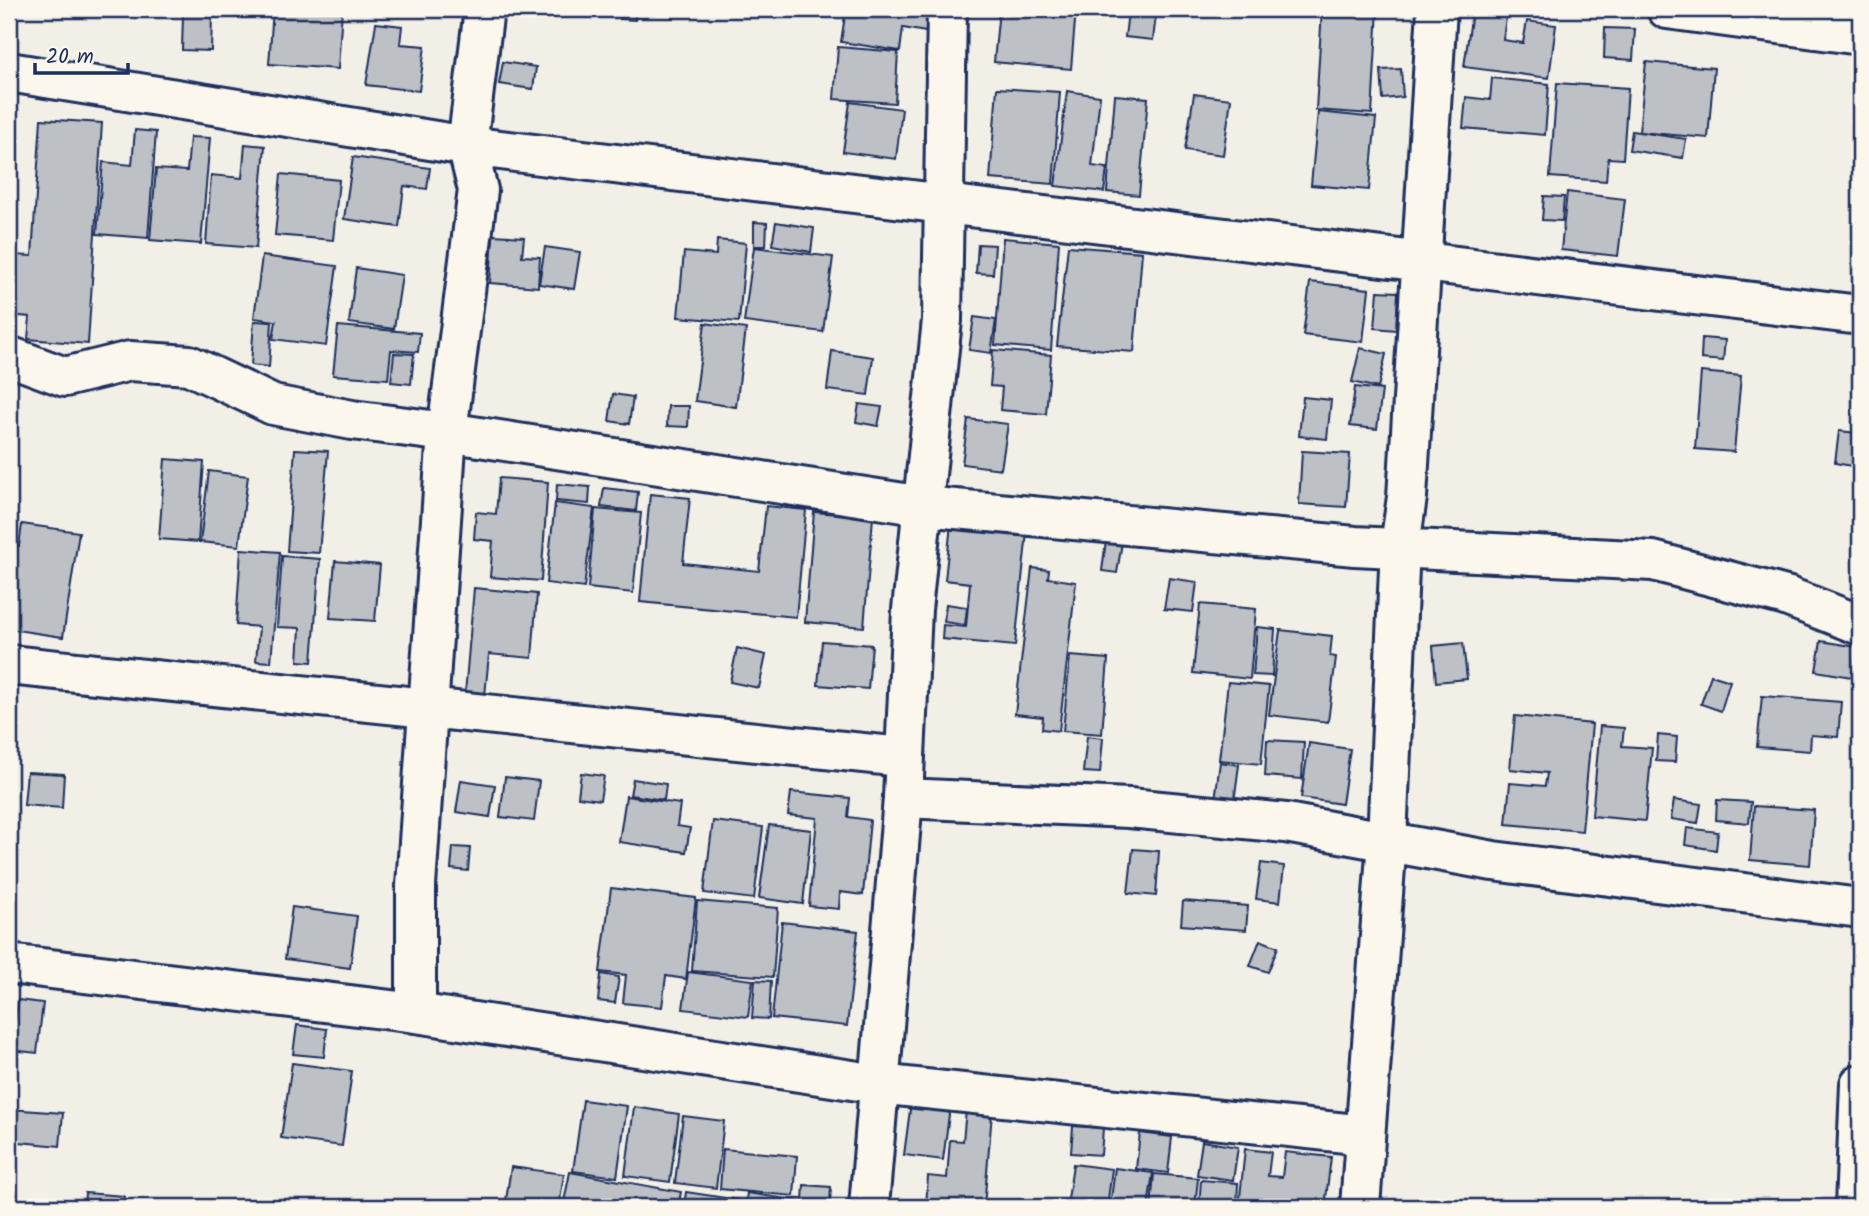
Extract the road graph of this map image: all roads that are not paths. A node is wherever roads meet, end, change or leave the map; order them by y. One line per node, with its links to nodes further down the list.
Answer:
1 (484, 9): 7 (street)
2 (947, 9): 8 (street)
3 (1437, 9): 9 (street)
4 (1667, 9): 5 (street)
5 (1860, 35)
6 (9, 72): 7 (street)
7 (467, 146): 8 (street); 12 (street)
8 (945, 205): 9 (street); 13 (street)
9 (1422, 263): 10 (street); 14 (street)
10 (1860, 315)
11 (9, 356): 12 (street)
12 (447, 432): 13 (street); 17 (street)
13 (923, 506): 14 (street); 18 (street)
14 (1400, 546): 15 (street); 20 (street)
15 (1860, 625)
16 (9, 666): 17 (street)
17 (430, 708): 18 (street); 23 (street)
18 (902, 757): 19 (street)
19 (903, 798): 20 (street); 24 (street)
20 (1387, 840): 21 (street); 26 (street)
21 (1860, 908)
22 (9, 964): 23 (street)
23 (416, 1013): 24 (street)
24 (878, 1084): 26 (street); 27 (street)
25 (1860, 1084): 29 (street)
26 (1365, 1135): 28 (street)
27 (869, 1207)
28 (1360, 1207)
29 (1855, 1207)

